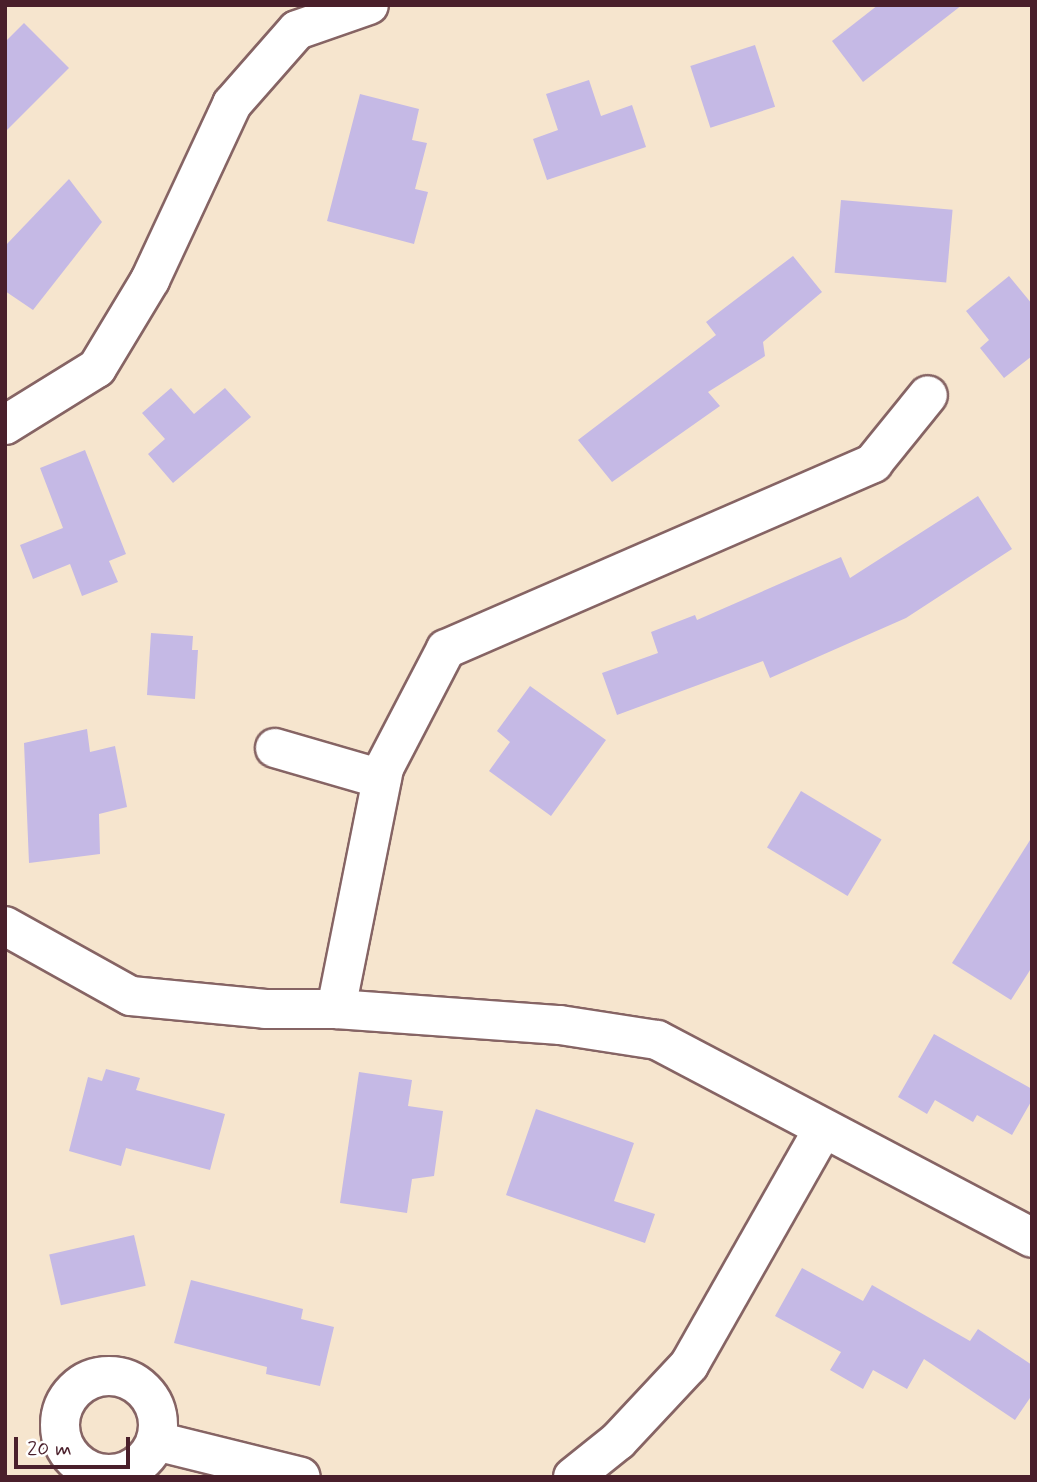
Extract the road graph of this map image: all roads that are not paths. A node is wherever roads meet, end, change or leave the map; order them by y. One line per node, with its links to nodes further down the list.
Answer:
1 (369, 5): 3 (street)
2 (928, 395): 5 (street)
3 (5, 425)
4 (275, 748): 5 (street)
5 (382, 779): 7 (street)
6 (5, 926): 7 (street)
7 (336, 1009): 8 (street)
8 (823, 1129): 9 (street); 12 (street)
9 (1031, 1235)
10 (156, 1441): 11 (street)
11 (301, 1477)
12 (573, 1477)

